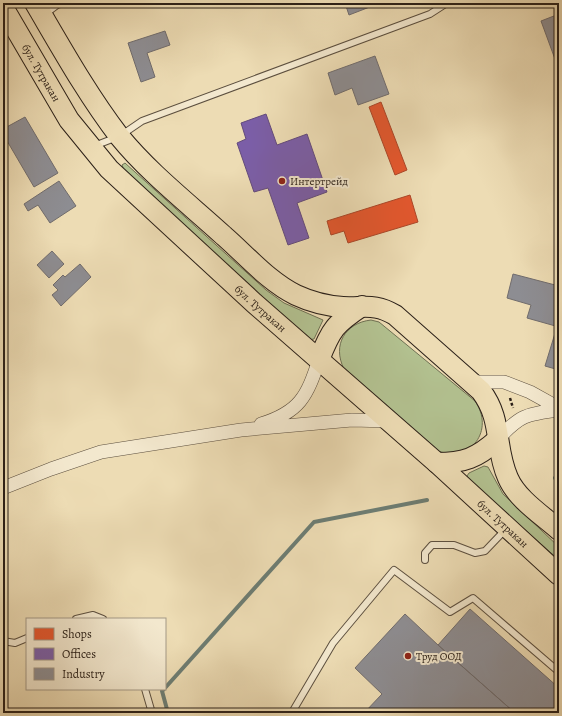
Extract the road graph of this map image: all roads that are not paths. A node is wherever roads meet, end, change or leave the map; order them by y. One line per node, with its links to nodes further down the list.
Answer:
1 (64, 3): 4 (lane)
2 (447, 3): 5 (lane)
3 (3, 7): 6 (main road, бул. Тутракан)
4 (39, 10): 5 (main road)
5 (120, 136): 6 (lane); 7 (main road)
6 (91, 148): 8 (main road, бул. Тутракан)
7 (362, 306): 8 (main road); 9 (main road)
8 (319, 360): 11 (main road, бул. Тутракан); 12 (street)
9 (470, 382): 10 (street); 13 (main road)
10 (559, 409): 13 (street)
11 (389, 421): 12 (street); 14 (main road, бул. Тутракан)
12 (241, 430): 15 (street)
13 (498, 440): 14 (main road); 17 (main road)
14 (437, 463): 16 (main road, бул. Тутракан)
15 (3, 488)
16 (507, 528): 18 (lane); 19 (main road, бул. Тутракан)
17 (559, 530)
18 (425, 560)
19 (559, 575)
20 (80, 618): 21 (lane)
21 (100, 618)
22 (26, 638): 23 (lane)
23 (3, 641)
24 (559, 672): 27 (lane)
25 (145, 690): 26 (lane)
26 (152, 713)
27 (294, 713)

